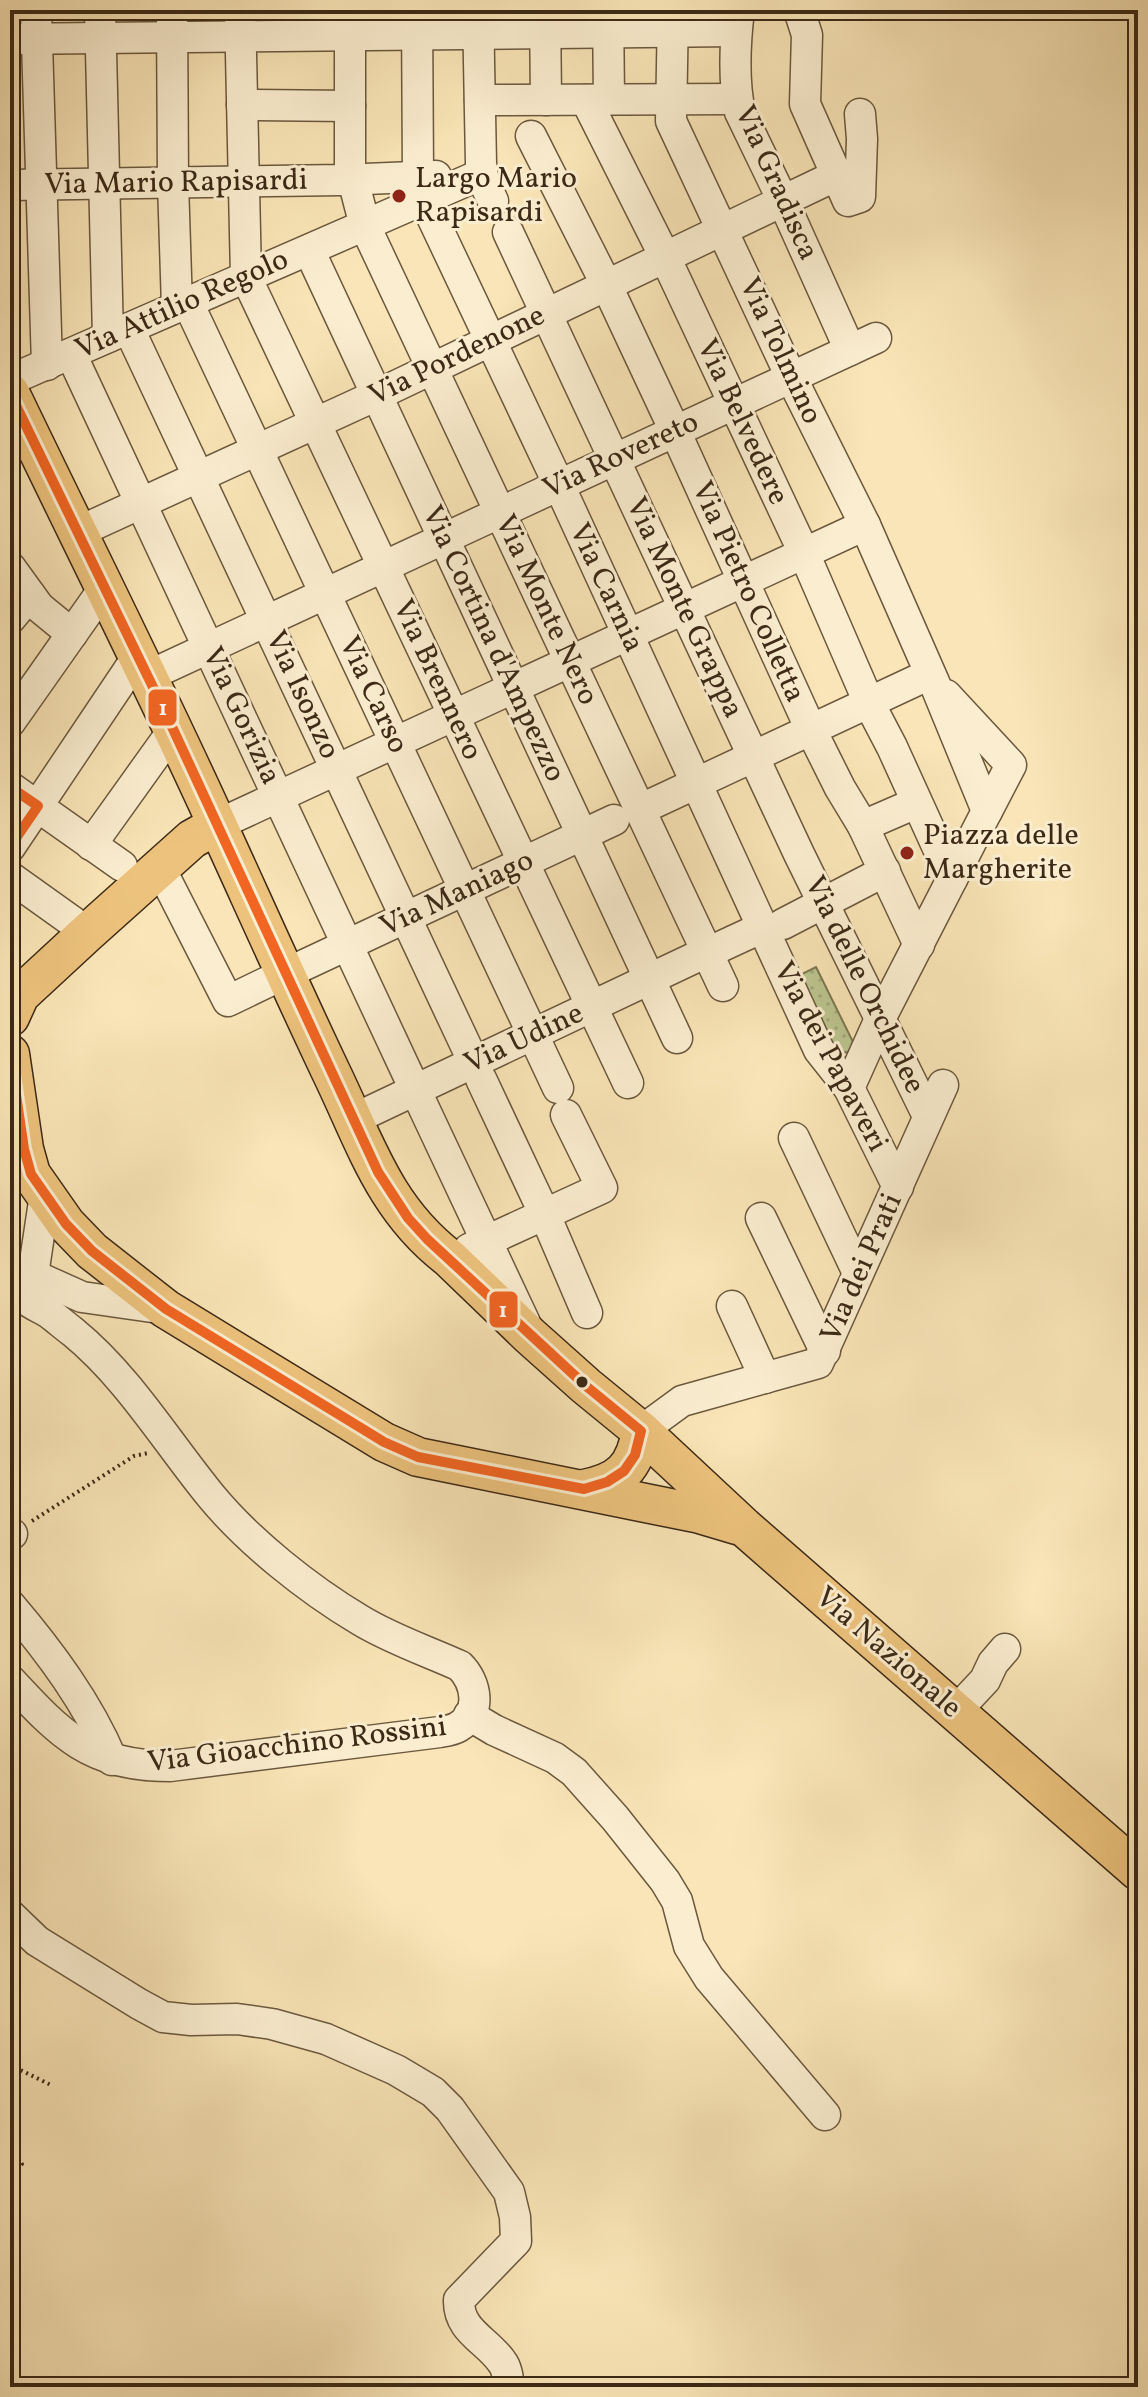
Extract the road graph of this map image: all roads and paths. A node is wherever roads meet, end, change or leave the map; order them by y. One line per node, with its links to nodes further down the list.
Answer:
1 (799, 10): 23 (street)
2 (608, 21): 3 (street); 7 (street); 17 (street, Via Belvedere)
3 (673, 21): 4 (street); 13 (street, Via Tolmino)
4 (738, 21): 14 (street, Via Gradisca)
5 (417, 22): 6 (street); 9 (street); 29 (street)
6 (478, 22): 7 (street); 15 (street)
7 (546, 22): 16 (street)
8 (240, 23): 9 (street); 11 (street); 18 (street)
9 (350, 23): 19 (street, Via Monte Nero)
10 (101, 24): 11 (street); 12 (street); 25 (street)
11 (172, 24): 26 (street)
12 (28, 30): 28 (street)
13 (673, 99): 14 (street); 17 (street); 32 (street, Via Tolmino)
14 (737, 99): 30 (street, Via Gradisca)
15 (480, 100): 16 (street); 29 (street, Via Attilio Regolo)
16 (546, 100): 17 (street)
17 (597, 100): 35 (street, Via Belvedere)
18 (242, 105): 19 (street); 24 (street)
19 (350, 106): 22 (street, Via Monte Nero)
20 (860, 114): 23 (street)
21 (531, 136): 37 (street, Via Pietro Colletta)
22 (349, 176): 24 (street, Via Mario Rapisardi); 29 (street, Via Mario Rapisardi); 31 (street, Via Monte Nero)
23 (835, 176): 30 (street, Via Pordenone)
24 (243, 182): 26 (street, Via Mario Rapisardi); 36 (street)
25 (104, 183): 26 (street, Via Mario Rapisardi); 28 (street, Via Mario Rapisardi); 40 (street)
26 (173, 183): 38 (street)
27 (10, 185): 28 (street, Via Mario Rapisardi)
28 (41, 185): 43 (street)
29 (422, 188): 31 (street, Via Attilio Regolo); 41 (street, Via Carnia)
30 (783, 201): 32 (street, Via Pordenone); 42 (street, Via Gradisca)
31 (363, 230): 34 (street, Via Attilio Regolo); 44 (street, Via Monte Nero)
32 (723, 230): 35 (street, Via Pordenone); 45 (street, Via Tolmino)
33 (508, 232): 39 (street, Via Monte Grappa)
34 (309, 250): 36 (street, Via Attilio Regolo); 46 (street, Via Cortina d'Ampezzo)
35 (665, 257): 37 (street, Via Pordenone); 48 (street, Via Belvedere)
36 (246, 277): 38 (street, Via Attilio Regolo); 49 (street, Via Brennero)
37 (607, 286): 39 (street, Via Pordenone); 50 (street, Via Pietro Colletta)
38 (183, 305): 40 (street, Via Attilio Regolo); 51 (street, Via Carso)
39 (546, 314): 41 (street, Via Pordenone); 52 (street, Via Monte Grappa)
40 (119, 333): 43 (street, Via Attilio Regolo); 53 (street, Via Isonzo)
41 (492, 340): 44 (street, Via Pordenone); 54 (street, Via Carnia)
42 (863, 344): 45 (street, Via Rovereto)
43 (59, 359): 47 (street, Via Attilio Regolo); 55 (street, Via Gorizia)
44 (433, 369): 46 (street, Via Pordenone); 56 (street, Via Monte Nero)
45 (791, 377): 48 (street, Via Rovereto); 57 (street, Via Tolmino)
46 (377, 395): 49 (street, Via Pordenone); 59 (street, Via Cortina d'Ampezzo)
47 (12, 401): 58 (main road, Via Nazionale)
48 (734, 404): 50 (street, Via Rovereto); 60 (street, Via Belvedere)
49 (316, 423): 51 (street, Via Pordenone); 61 (street, Via Brennero)
50 (675, 431): 52 (street, Via Rovereto); 63 (street, Via Pietro Colletta)
51 (257, 450): 53 (street, Via Pordenone); 65 (street, Via Carso)
52 (613, 460): 54 (street, Via Rovereto); 67 (street, Via Monte Grappa)
53 (199, 477): 55 (street, Via Pordenone); 69 (street, Via Isonzo)
54 (559, 485): 56 (street, Via Rovereto); 71 (street, Via Carnia)
55 (140, 504): 58 (street, Via Pordenone); 72 (street, Via Gorizia)
56 (500, 512): 59 (street, Via Rovereto); 73 (street, Via Monte Nero)
57 (865, 525): 60 (street); 75 (street, Via Tolmino)
58 (78, 532): 64 (main road, Via Nazionale)
59 (444, 539): 61 (street, Via Rovereto); 76 (street, Via Cortina d'Ampezzo)
60 (804, 553): 63 (street); 77 (street, Via Belvedere)
61 (384, 566): 65 (street, Via Rovereto); 78 (street, Via Brennero)
62 (10, 567): 66 (street)
63 (745, 580): 67 (street); 81 (street, Via Pietro Colletta)
64 (105, 587): 70 (street); 74 (main road, Via Nazionale)
65 (325, 594): 69 (street, Via Rovereto); 82 (street, Via Carso)
66 (30, 595): 68 (street); 70 (street)
67 (684, 607): 71 (street); 83 (street, Via Monte Grappa)
68 (10, 619)
69 (267, 621): 72 (street, Via Rovereto); 84 (street, Via Isonzo)
70 (72, 634): 79 (street)
71 (628, 634): 73 (street); 85 (street, Via Carnia)
72 (209, 648): 74 (street, Via Rovereto); 87 (street, Via Gorizia)
73 (570, 661): 76 (street); 90 (street, Via Monte Nero)
74 (143, 666): 80 (main road, Via Nazionale); 89 (street)
75 (932, 678): 77 (street, Via Maniago); 102 (street, Via Tolmino)
76 (513, 688): 78 (street); 93 (street, Via Cortina d'Ampezzo)
77 (869, 703): 81 (street, Via Maniago); 88 (street, Via Belvedere)
78 (453, 715): 82 (street); 97 (street, Via Brennero)
79 (10, 722)
80 (174, 729): 91 (main road, Via Nazionale); 94 (street)
81 (811, 730): 83 (street, Via Maniago); 92 (street, Via Pietro Colletta)
82 (395, 742): 84 (street); 103 (street, Via Carso)
83 (754, 757): 85 (street, Via Maniago); 96 (street, Via Monte Grappa)
84 (336, 769): 87 (street); 105 (street, Via Isonzo)
85 (697, 783): 90 (street, Via Maniago); 107 (street, Via Carnia)
86 (10, 787): 89 (street)
87 (278, 797): 91 (street); 108 (street, Via Gorizia)
88 (916, 803): 92 (street); 102 (street, Via Belvedere)
89 (38, 806): 94 (street); 95 (street)
90 (627, 815): 93 (street, Via Maniago); 110 (street, Via Monte Nero)
91 (217, 825): 99 (main road); 111 (main road, Via Nazionale)
92 (863, 826): 100 (street, Via Pietro Colletta)
93 (581, 836): 97 (street, Via Maniago); 112 (street, Via Cortina d'Ampezzo)
94 (91, 845): 98 (street)
95 (10, 847)
96 (799, 854): 104 (street, Via delle Orchidee)
97 (523, 863): 103 (street, Via Maniago); 115 (street, Via Brennero)
98 (122, 866)
99 (159, 866): 111 (street, Via Maniago); 114 (main road)
100 (880, 874): 104 (street, Via Udine); 109 (street, Via Pietro Colletta)
101 (10, 877): 106 (street)
102 (952, 879): 109 (street)
103 (465, 890): 105 (street, Via Maniago); 117 (street, Via Carso)
104 (823, 903): 107 (street, Via Udine); 116 (street, Via delle Orchidee)
105 (405, 918): 108 (street, Via Maniago); 120 (street, Via Isonzo)
106 (73, 922)
107 (773, 926): 110 (street, Via Udine); 123 (street, Via dei Papaveri)
108 (346, 945): 111 (street, Via Maniago); 131 (street, Via Gorizia)
109 (919, 945): 116 (street)
110 (701, 956): 112 (street, Via Udine); 113 (street, Via Monte Nero)
111 (292, 970): 125 (main road, Via Nazionale)
112 (649, 980): 115 (street, Via Udine); 118 (street, Via Cortina d'Ampezzo)
113 (723, 986)
114 (13, 1000)
115 (592, 1007): 117 (street, Via Udine); 121 (street, Via Brennero)
116 (880, 1019): 123 (street); 124 (street, Via delle Orchidee)
117 (533, 1035): 120 (street, Via Udine); 129 (street, Via Carso)
118 (677, 1038)
119 (10, 1054): 128 (main road)
120 (477, 1071): 125 (street, Via Udine); 129 (street, Via Isonzo)
121 (628, 1083)
122 (943, 1085): 124 (street, Via dei Prati)
123 (849, 1088): 127 (street, Via dei Papaveri)
124 (928, 1116): 127 (street, Via dei Prati)
125 (354, 1119): 132 (main road, Via Nazionale)
126 (794, 1138): 133 (street)
127 (898, 1187): 133 (street, Via dei Prati)
128 (45, 1195): 134 (street); 136 (main road)
129 (545, 1215): 131 (street); 137 (street, Via Isonzo)
130 (761, 1218): 139 (street)
131 (486, 1241): 132 (street); 138 (street, Via Gorizia)
132 (449, 1258): 138 (main road, Via Nazionale)
133 (858, 1273): 139 (street, Via dei Prati)
134 (33, 1275): 136 (street); 142 (street, Via Gioacchino Rossini)
135 (732, 1306): 140 (street)
136 (166, 1309): 143 (main road)
137 (587, 1313)
138 (530, 1336): 141 (main road, Via Nazionale)
139 (825, 1351): 140 (street, Via dei Prati)
140 (765, 1378): 141 (street, Via dei Prati)
141 (641, 1431): 143 (main road); 144 (main road, Via Nazionale)
142 (181, 1458): 145 (path); 150 (street, Via Gioacchino Rossini)
143 (584, 1489): 144 (main road)
144 (744, 1527): 149 (main road, Via Nazionale)
145 (11, 1534)
146 (10, 1605): 151 (street)
147 (1005, 1649): 149 (street)
148 (10, 1680): 151 (street, Via Gioacchino Rossini)
149 (955, 1712): 152 (main road, Via Nazionale)
150 (469, 1715): 151 (street, Via Gioacchino Rossini); 156 (street)
151 (112, 1760)
152 (1138, 1871)
153 (10, 1915): 159 (street)
154 (10, 2065): 155 (path)
155 (53, 2086)
156 (825, 2115)
157 (10, 2153): 158 (path)
158 (10, 2173)
159 (509, 2387)

